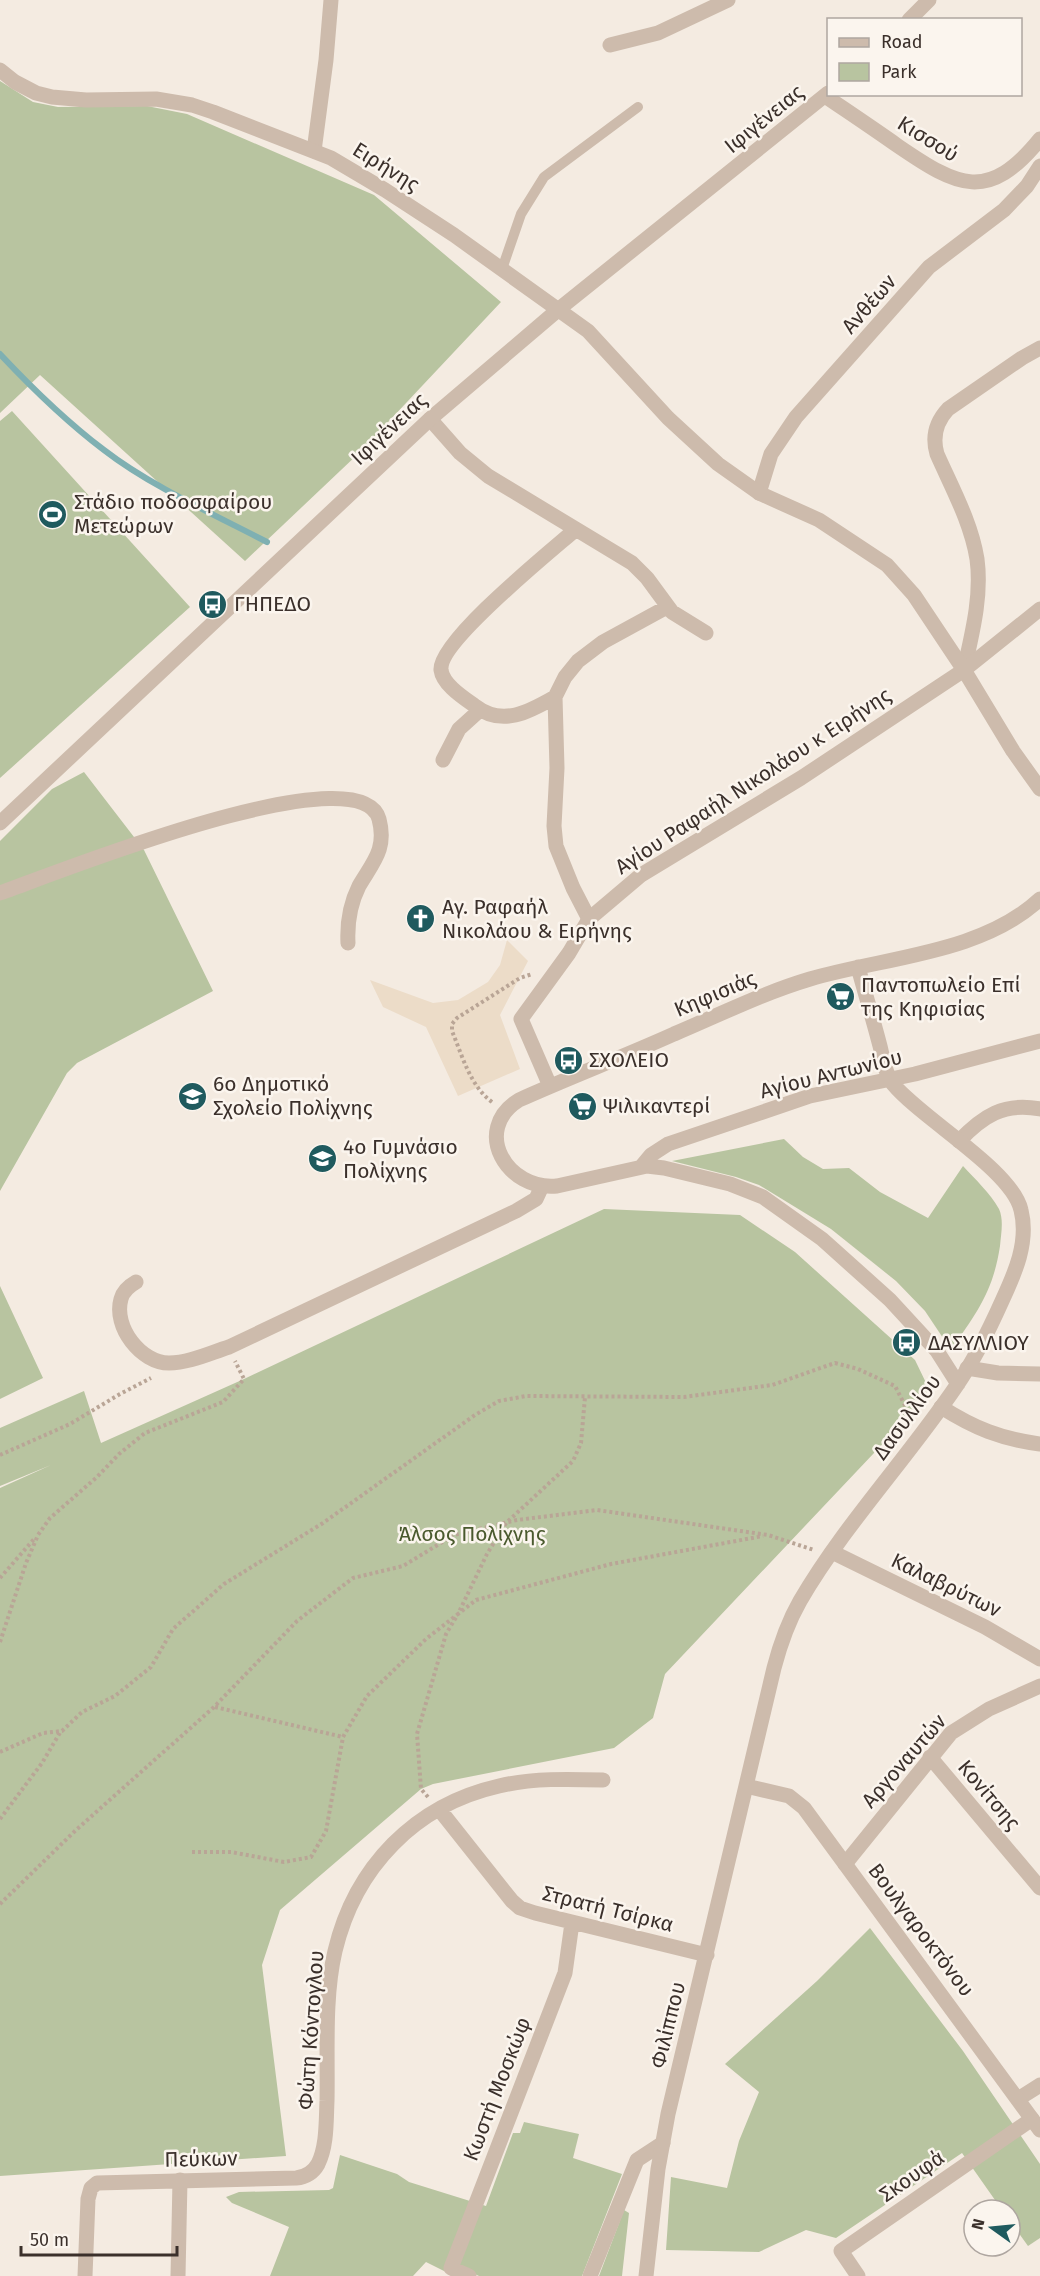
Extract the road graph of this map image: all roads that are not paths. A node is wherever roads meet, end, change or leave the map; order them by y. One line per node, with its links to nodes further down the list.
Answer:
1 (331, 0): 11 (street)
2 (728, 0): 5 (street)
3 (929, 0): 4 (street)
4 (911, 18)
5 (610, 45)
6 (0, 70): 11 (street, Ειρήνης)
7 (827, 94): 14 (street, Ιφιγένειας)
8 (830, 96): 10 (street, Κισσού)
9 (638, 107): 13 (lane)
10 (1040, 139)
11 (314, 151): 13 (street, Ειρήνης)
12 (1040, 166): 17 (street, Ανθέων)
13 (502, 270): 14 (street, Ειρήνης)
14 (559, 309): 16 (street, Ιφιγένειας); 17 (street, Ειρήνης)
15 (1040, 348): 22 (street)
16 (430, 419): 18 (street); 27 (street, Ιφιγένειας)
17 (759, 493): 22 (street, Ειρήνης)
18 (575, 530): 19 (street); 24 (street)
19 (667, 606): 21 (street); 23 (street)
20 (1040, 609): 22 (street, Αγίου Ραφαήλ Νικολάου κ Ειρήνης)
21 (706, 633)
22 (964, 670): 26 (street, Ειρήνης); 30 (street, Αγίου Ραφαήλ Νικολάου κ Ειρήνης)
23 (555, 697): 24 (street); 30 (street)
24 (480, 710): 25 (street)
25 (443, 760)
26 (1040, 789)
27 (0, 823)
28 (0, 893): 31 (street)
29 (1040, 899): 32 (street, Κηφισιάς)
30 (589, 919): 35 (street, Αγίου Ραφαήλ Νικολάου κ Ειρήνης)
31 (348, 944)
32 (858, 967): 34 (street, Δασυλλίου); 35 (street, Κηφισιάς)
33 (1040, 1041): 34 (street, Αγίου Αντωνίου)
34 (891, 1080): 37 (street, Δασυλλίου); 38 (street, Αγίου Αντωνίου)
35 (550, 1086): 39 (street, Κηφισιάς)
36 (1040, 1109): 37 (street)
37 (958, 1142): 41 (street, Δασυλλίου)
38 (641, 1167): 39 (street); 43 (street)
39 (542, 1186): 40 (street)
40 (136, 1282)
41 (967, 1368): 42 (street); 43 (street, Δασυλλίου)
42 (1040, 1374)
43 (958, 1384): 44 (street, Δασυλλίου)
44 (941, 1407): 45 (street); 46 (street, Δασυλλίου)
45 (1040, 1444)
46 (832, 1552): 47 (street, Καλαβρύτων); 51 (street, Δασυλλίου)
47 (1040, 1659)
48 (1040, 1686): 49 (street, Αργοναυτών)
49 (930, 1757): 53 (street, Αργοναυτών); 54 (street, Κονίτσης)
50 (603, 1780): 52 (street, Φώτη Κόντογλου)
51 (746, 1786): 53 (street, Βουλγαροκτόνου); 56 (street, Φιλίππου)
52 (438, 1809): 55 (street, Στρατή Τσίρκα); 61 (street, Φώτη Κόντογλου)
53 (845, 1864): 58 (street, Βουλγαροκτόνου)
54 (1040, 1888)
55 (572, 1923): 56 (street, Στρατή Τσίρκα); 65 (street, Κωστή Μοσκώφ)
56 (706, 1954): 60 (street, Φιλίππου)
57 (1040, 2085): 58 (street)
58 (1018, 2099): 59 (street, Βουλγαροκτόνου)
59 (1036, 2124): 68 (street, Σκουφά)
60 (663, 2143): 66 (street); 67 (street, Φιλίππου)
61 (313, 2171): 62 (street, Πεύκων)
62 (180, 2180): 63 (street, Πεύκων); 64 (street)
63 (85, 2276)
64 (178, 2276)
65 (469, 2276)
66 (590, 2276)
67 (646, 2276)
68 (858, 2276)

